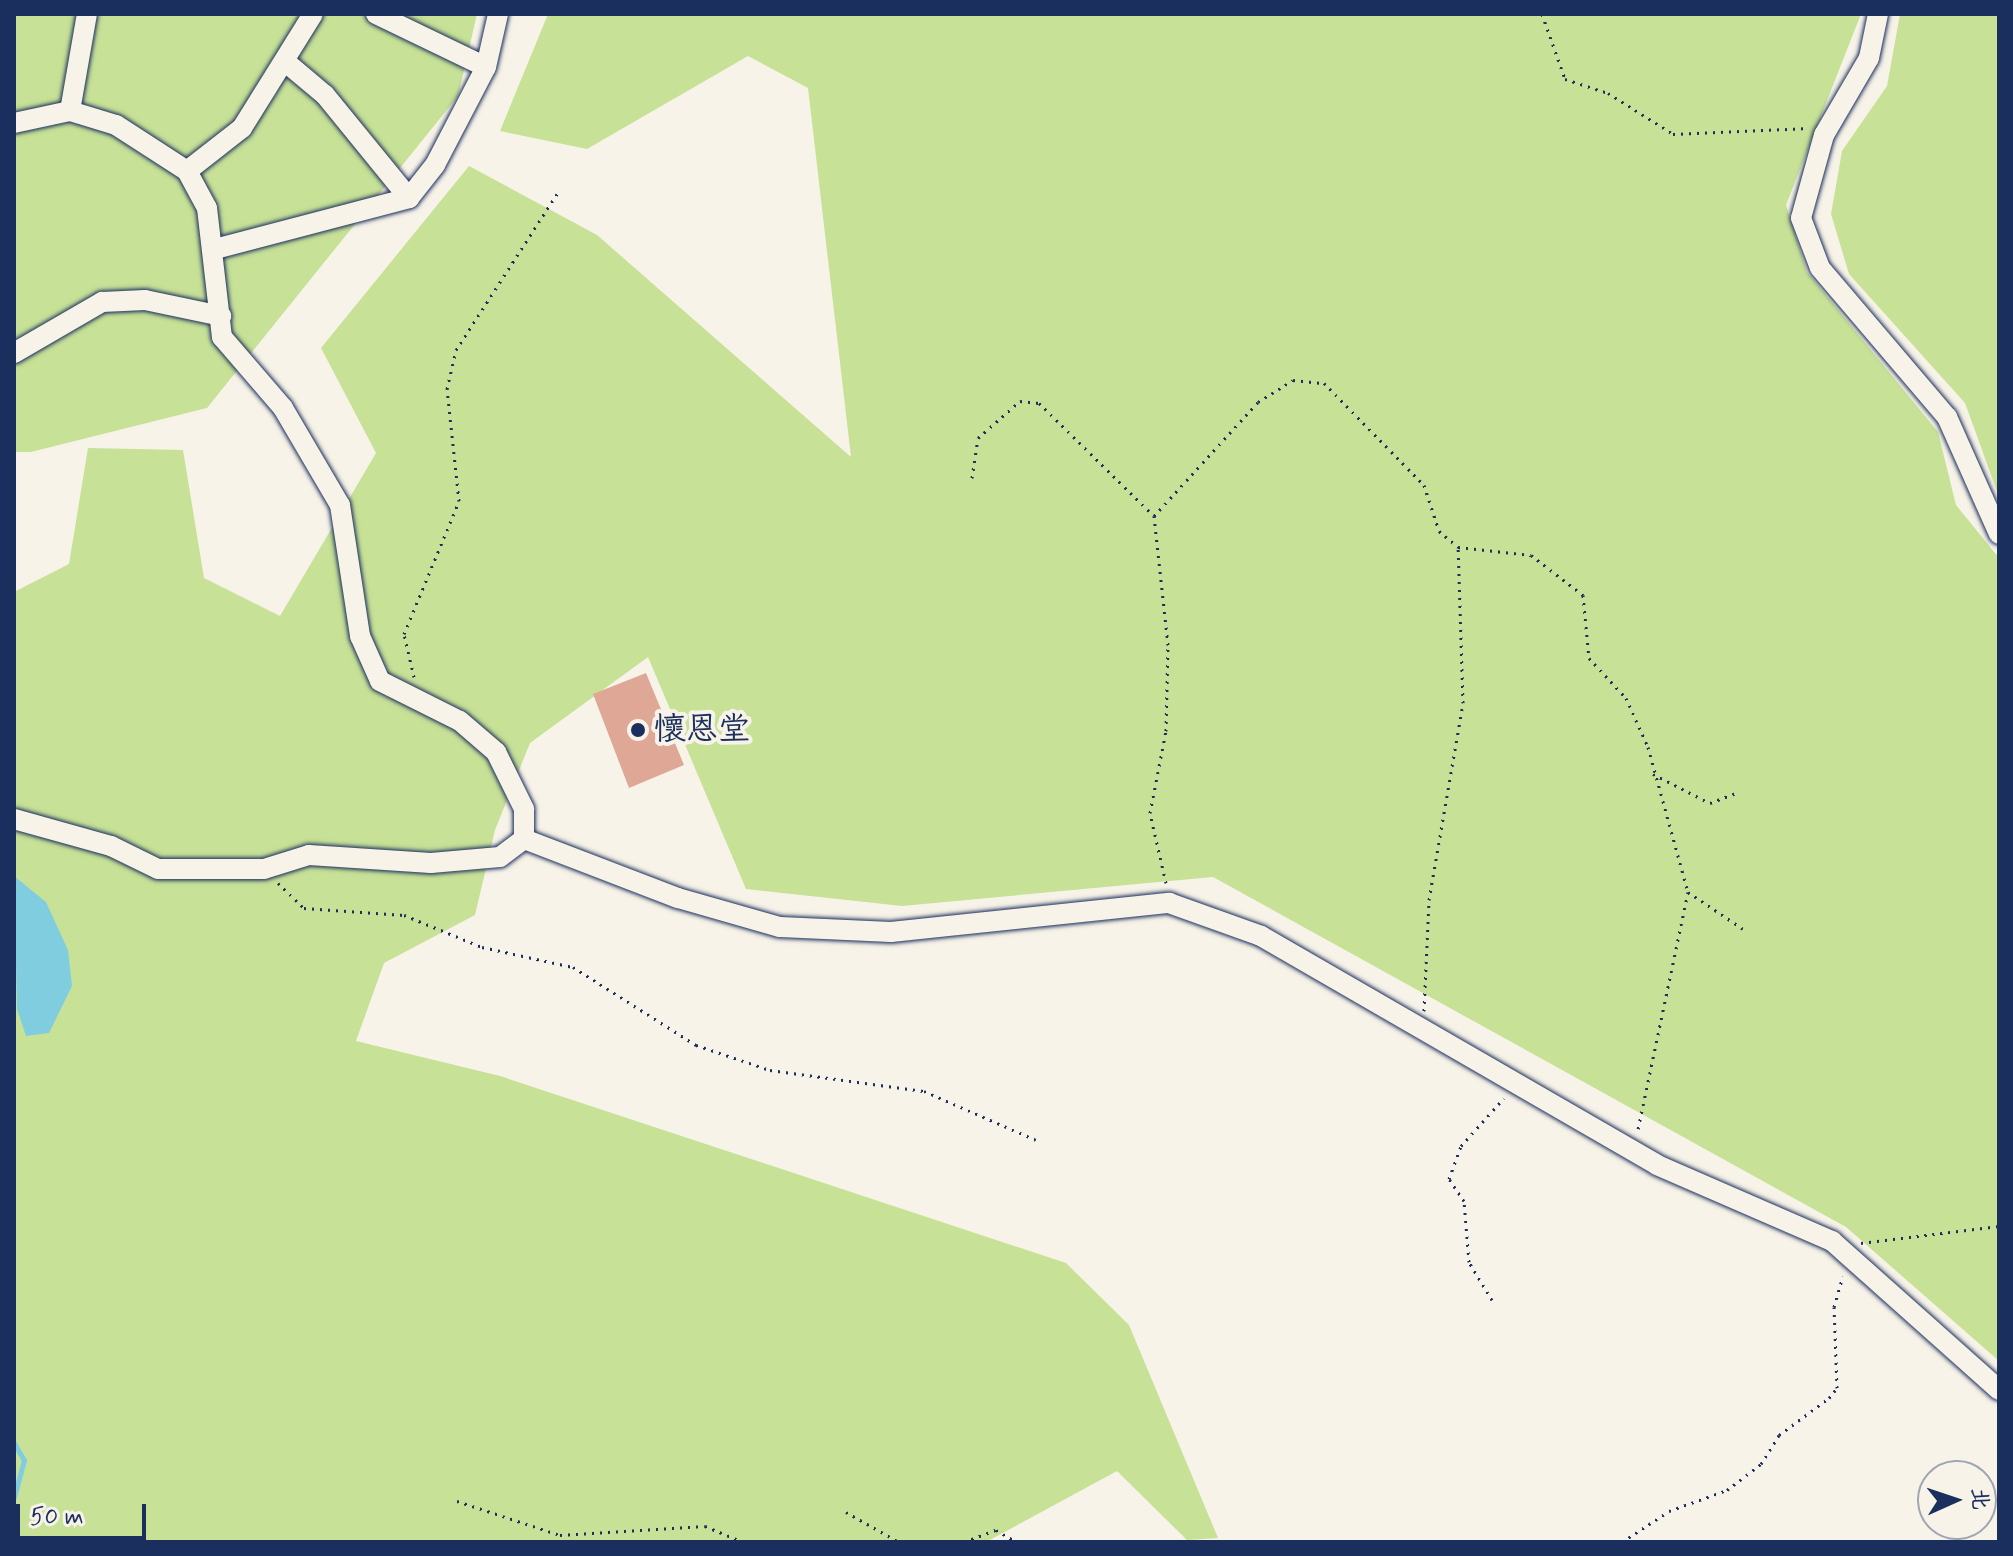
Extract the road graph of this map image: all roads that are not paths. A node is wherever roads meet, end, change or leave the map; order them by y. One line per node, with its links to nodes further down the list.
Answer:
1 (87, 14): 8 (lane)
2 (313, 14): 6 (lane)
3 (376, 14): 7 (lane)
4 (498, 14): 7 (lane)
5 (1878, 14): 15 (lane)
6 (288, 64): 10 (lane); 11 (lane)
7 (486, 67): 11 (lane)
8 (70, 111): 9 (lane); 10 (lane)
9 (14, 123)
10 (187, 171): 12 (lane)
11 (409, 198): 12 (lane)
12 (215, 249): 13 (lane)
13 (221, 316): 14 (lane); 17 (lane)
14 (14, 353)
15 (1999, 534)
16 (14, 819): 17 (lane)
17 (524, 839): 18 (lane)
18 (1999, 1390)

